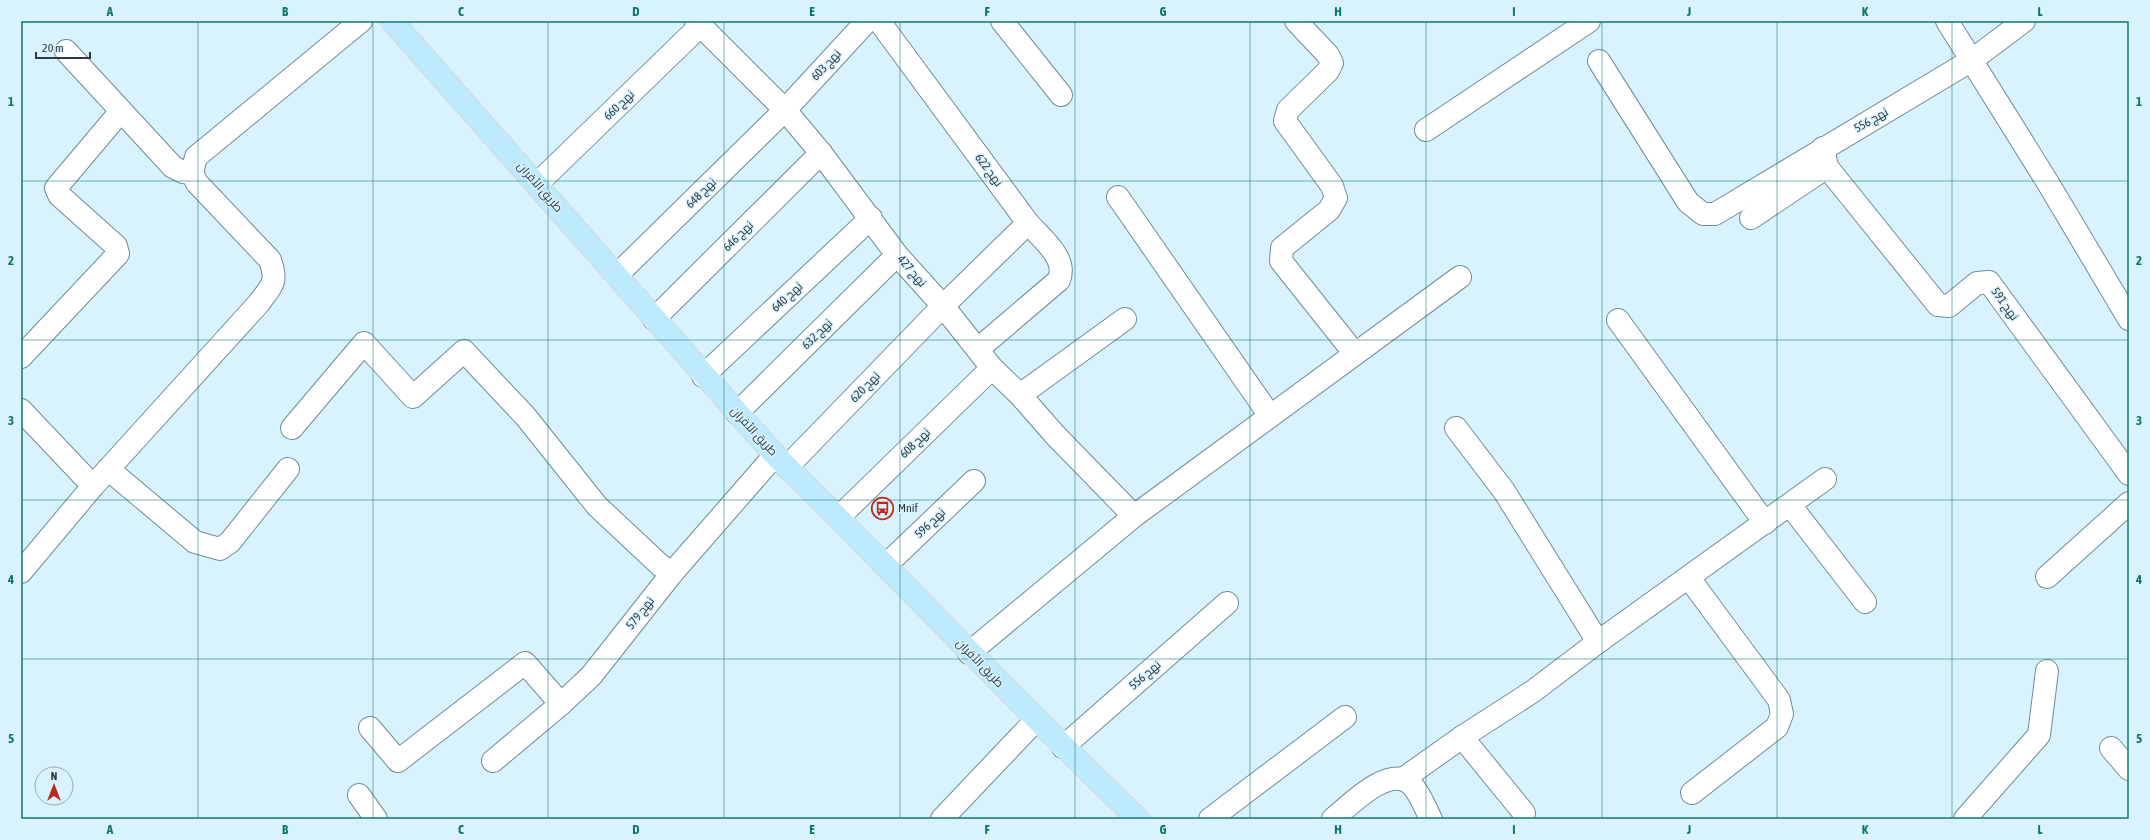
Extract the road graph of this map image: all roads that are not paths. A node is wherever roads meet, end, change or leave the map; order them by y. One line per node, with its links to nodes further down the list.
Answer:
1 (362, 21): 20 (street)
2 (392, 21): 21 (main road, طريق الأفران)
3 (867, 21): 15 (street, نهج 603)
4 (879, 21): 25 (street, نهج 622)
5 (1002, 21): 14 (street)
6 (1296, 21): 35 (street)
7 (1589, 21): 17 (street)
8 (1947, 21): 12 (street)
9 (2024, 21): 12 (street, نهج 556)
10 (698, 24): 15 (street, نهج 427); 21 (street, نهج 660)
11 (66, 51): 16 (street)
12 (1972, 60): 19 (street, نهج 556); 32 (street)
13 (1598, 61): 19 (street, نهج 556)
14 (1061, 95)
15 (785, 110): 18 (street, نهج 427); 27 (street, نهج 648)
16 (121, 111): 20 (street); 36 (street)
17 (1426, 130)
18 (821, 153): 23 (street, نهج 427); 30 (street, نهج 646)
19 (1825, 157): 24 (street); 48 (street, نهج 591)
20 (192, 173): 46 (street)
21 (537, 184): 27 (main road, طريق الأفران)
22 (1118, 197): 42 (street)
23 (870, 218): 26 (street, نهج 427); 38 (street, نهج 640)
24 (1751, 218)
25 (1028, 223): 29 (street); 34 (street, نهج 622)
26 (897, 255): 29 (street, نهج 427); 41 (street, نهج 632)
27 (617, 275): 30 (main road, طريق الأفران)
28 (1460, 277): 35 (street)
29 (943, 306): 34 (street, نهج 427); 45 (street, نهج 620)
30 (654, 318): 38 (main road, طريق الأفران)
31 (1125, 319): 39 (street)
32 (2129, 319)
33 (1618, 320): 56 (street)
34 (978, 349): 37 (street, نهج 427)
35 (1355, 354): 42 (street)
36 (21, 357)
37 (992, 368): 39 (street, نهج 427); 55 (street, نهج 608)
38 (703, 376): 41 (main road, طريق الأفران)
39 (1020, 395): 54 (street, نهج 427)
40 (21, 410): 51 (street)
41 (737, 413): 45 (main road, طريق الأفران)
42 (1270, 416): 54 (street)
43 (292, 428): 59 (street)
44 (1456, 428): 64 (street)
45 (781, 461): 55 (main road, طريق الأفران); 59 (street, نهج 579)
46 (108, 469): 47 (street); 51 (street)
47 (288, 469)
48 (2129, 474)
49 (1826, 479): 53 (street)
50 (974, 481): 57 (street, نهج 596)
51 (93, 486): 58 (street)
52 (2129, 503): 60 (street)
53 (1790, 505): 56 (street); 62 (street)
54 (1134, 516): 65 (street)
55 (839, 517): 57 (main road, طريق الأفران)
56 (1765, 523): 61 (street)
57 (886, 565): 65 (main road, طريق الأفران)
58 (21, 572)
59 (673, 572): 67 (street, نهج 579)
60 (2047, 577)
61 (1689, 578): 64 (street); 77 (street)
62 (1865, 602)
63 (1227, 603): 72 (street, نهج 556)
64 (1598, 642): 71 (street)
65 (969, 653): 69 (main road, طريق الأفران)
66 (2047, 671): 86 (street)
67 (561, 704): 70 (street); 74 (street, نهج 579)
68 (1345, 717): 83 (street)
69 (1036, 720): 72 (main road, طريق الأفران); 81 (street)
70 (370, 728)
71 (1462, 737): 76 (street); 79 (street)
72 (1063, 747): 82 (main road, طريق الأفران)
73 (2111, 748): 75 (street)
74 (494, 761)
75 (2129, 769)
76 (1403, 779): 84 (street); 85 (street)
77 (1692, 793)
78 (359, 795): 80 (street)
79 (1524, 813)
80 (376, 819)
81 (942, 819)
82 (1138, 819)
83 (1210, 819)
84 (1333, 819)
85 (1431, 819)
86 (1965, 819)

